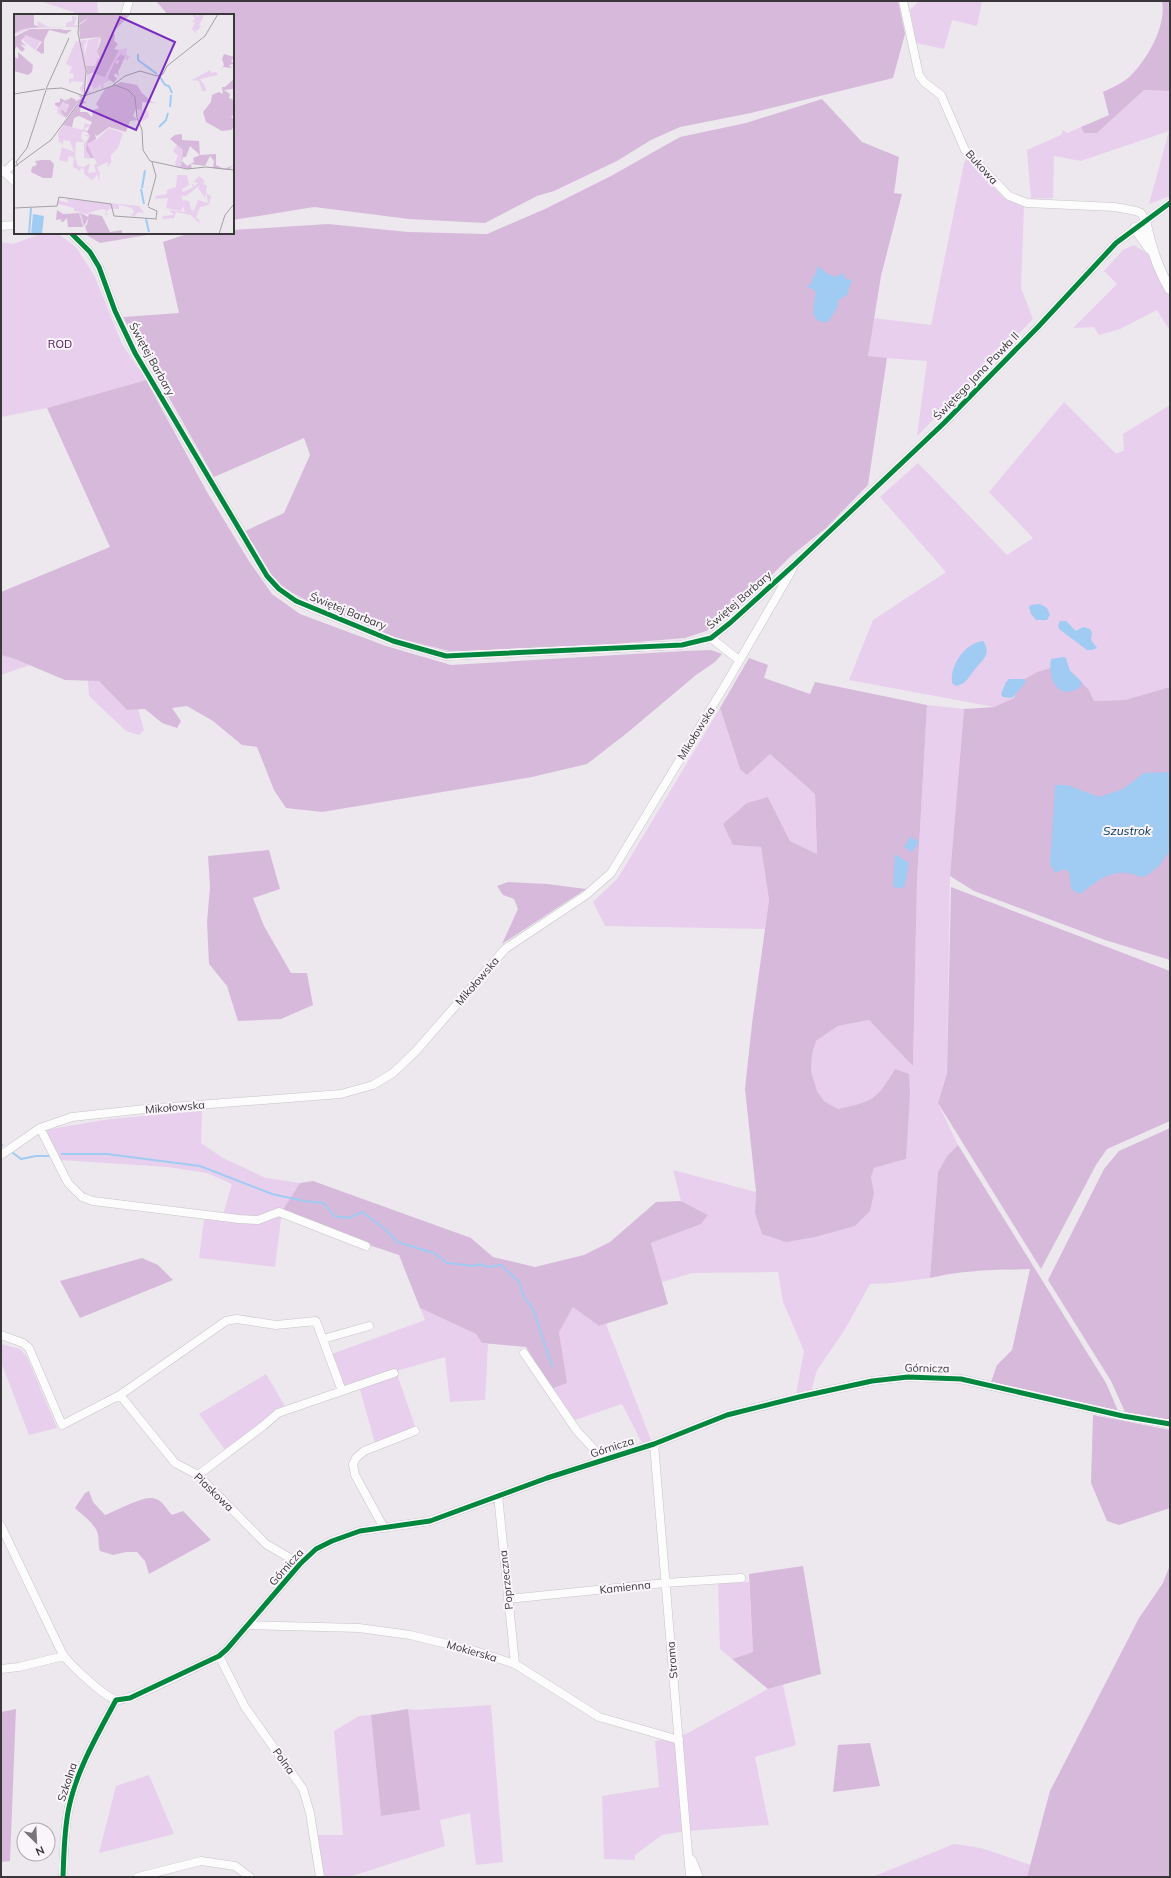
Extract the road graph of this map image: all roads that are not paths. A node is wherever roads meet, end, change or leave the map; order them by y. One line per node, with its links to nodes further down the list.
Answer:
1 (130, 1): 3 (street)
2 (902, 1): 8 (street, Bukowa)
3 (125, 14)
4 (14, 163): 5 (street)
5 (3, 170): 6 (street)
6 (14, 180)
7 (1170, 203): 9 (street, Świętego Jana Pawła II)
8 (1132, 211): 9 (street, Bukowa); 12 (street)
9 (1145, 220): 12 (street, Świętego Jana Pawła II); 14 (main road)
10 (14, 225): 11 (street)
11 (1, 226)
12 (1135, 228): 14 (main road); 16 (street, Świętego Jana Pawła II)
13 (72, 234): 17 (street, Świętej Barbary)
14 (1155, 256): 15 (main road)
15 (1170, 289)
16 (796, 564): 17 (street, Świętej Barbary); 18 (street, Mikołowska)
17 (711, 638): 18 (street)
18 (739, 660): 19 (street, Mikołowska)
19 (40, 1128): 20 (street, Mikołowska); 21 (street)
20 (1, 1155)
21 (366, 1246)
22 (369, 1326): 24 (street)
23 (1, 1335): 28 (street)
24 (323, 1339): 27 (street); 28 (street)
25 (524, 1353): 32 (street)
26 (394, 1373): 27 (street)
27 (342, 1391): 33 (street)
28 (120, 1395): 33 (street, Piaskowa)
29 (1170, 1424): 31 (street, Górnicza)
30 (415, 1431): 36 (street)
31 (654, 1444): 32 (street, Górnicza); 39 (street, Stroma)
32 (604, 1460): 34 (street, Górnicza)
33 (198, 1475): 37 (street, Piaskowa)
34 (498, 1496): 36 (street, Górnicza); 40 (street, Poprzeczna)
35 (1, 1526): 42 (street)
36 (384, 1528): 37 (street, Górnicza)
37 (300, 1564): 41 (street, Górnicza)
38 (741, 1578): 39 (street, Kamienna)
39 (666, 1583): 40 (street, Kamienna); 47 (street, Stroma)
40 (508, 1599): 44 (street, Poprzeczna)
41 (248, 1625): 43 (street, Górnicza); 44 (street, Mokierska)
42 (64, 1656): 45 (street); 46 (street)
43 (219, 1656): 46 (street, Górnicza); 52 (street, Polna)
44 (515, 1664): 47 (street, Mokierska)
45 (1, 1669)
46 (116, 1700): 49 (street, Szkolna)
47 (679, 1740): 48 (street, Stroma)
48 (688, 1852): 53 (street, Stroma); 54 (street)
49 (63, 1877)
50 (138, 1877): 51 (street)
51 (250, 1877)
52 (320, 1877)
53 (690, 1877)
54 (699, 1877)

